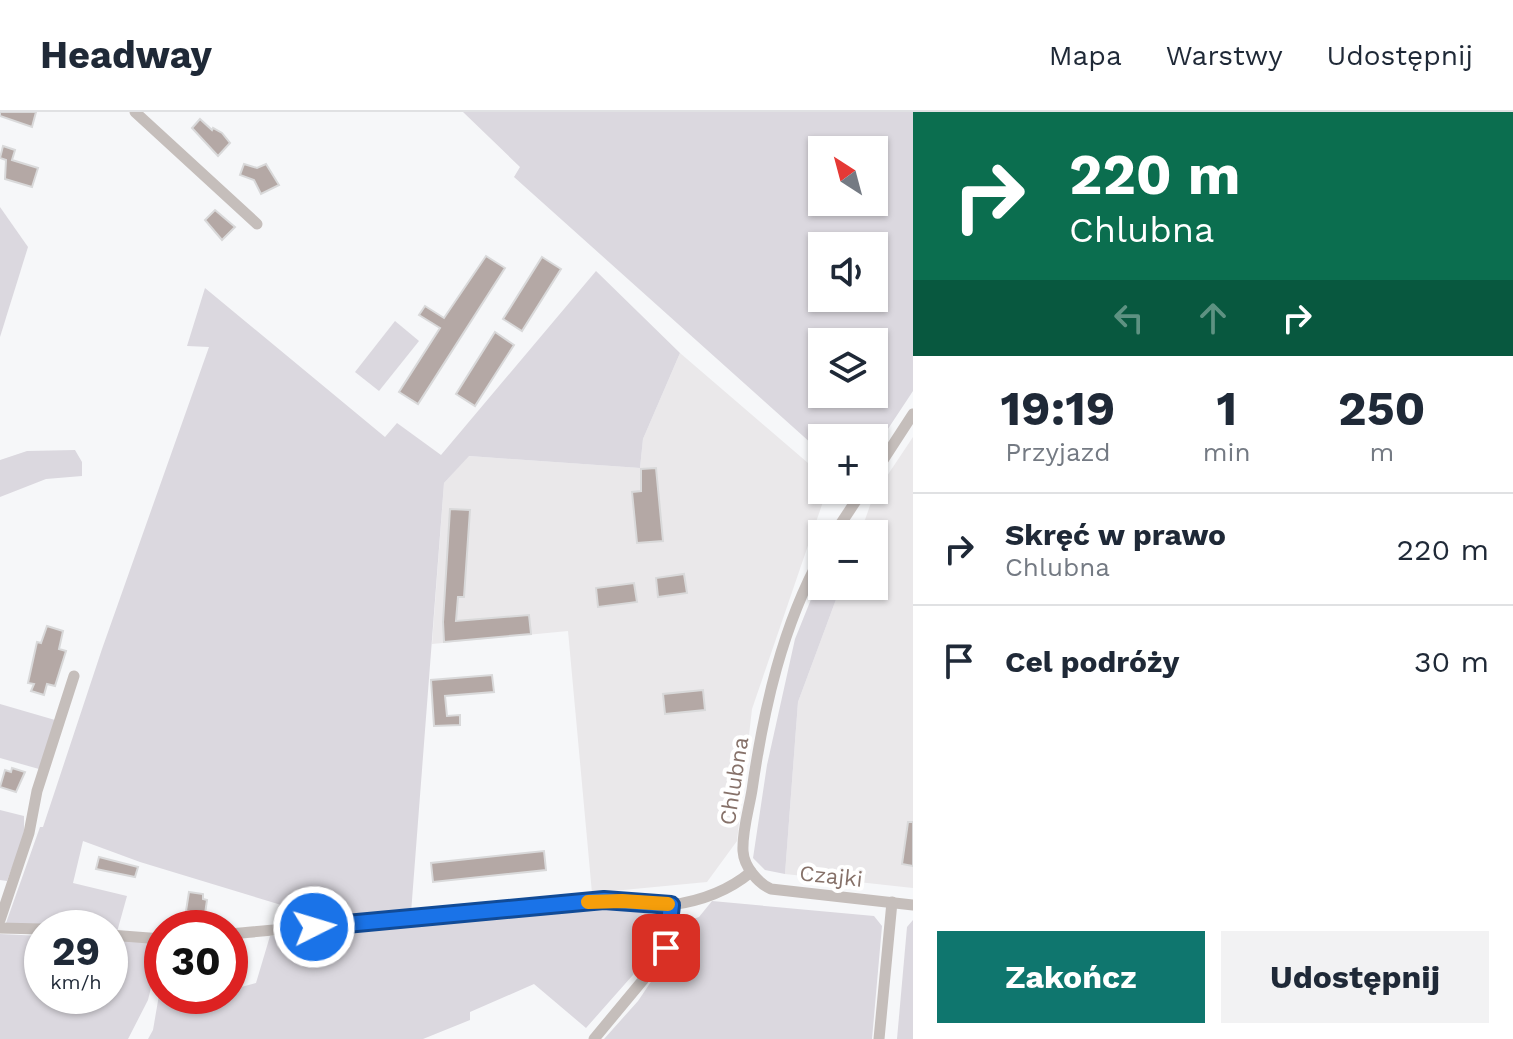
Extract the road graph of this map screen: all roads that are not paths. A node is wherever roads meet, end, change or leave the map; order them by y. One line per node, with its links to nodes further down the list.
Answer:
1 (135, 112): 2 (street)
2 (257, 224)
3 (913, 414): 4 (street)
4 (888, 452)
5 (808, 584): 7 (street, Chlubna)
6 (74, 676): 11 (street)
7 (751, 872): 8 (street, Czajki); 9 (street)
8 (892, 902): 10 (street, Czajki); 16 (street)
9 (671, 905): 14 (street); 15 (street)
10 (913, 905)
11 (0, 920)
12 (0, 928): 13 (street)
13 (24, 929)
14 (248, 932)
15 (594, 1039)
16 (879, 1039)

